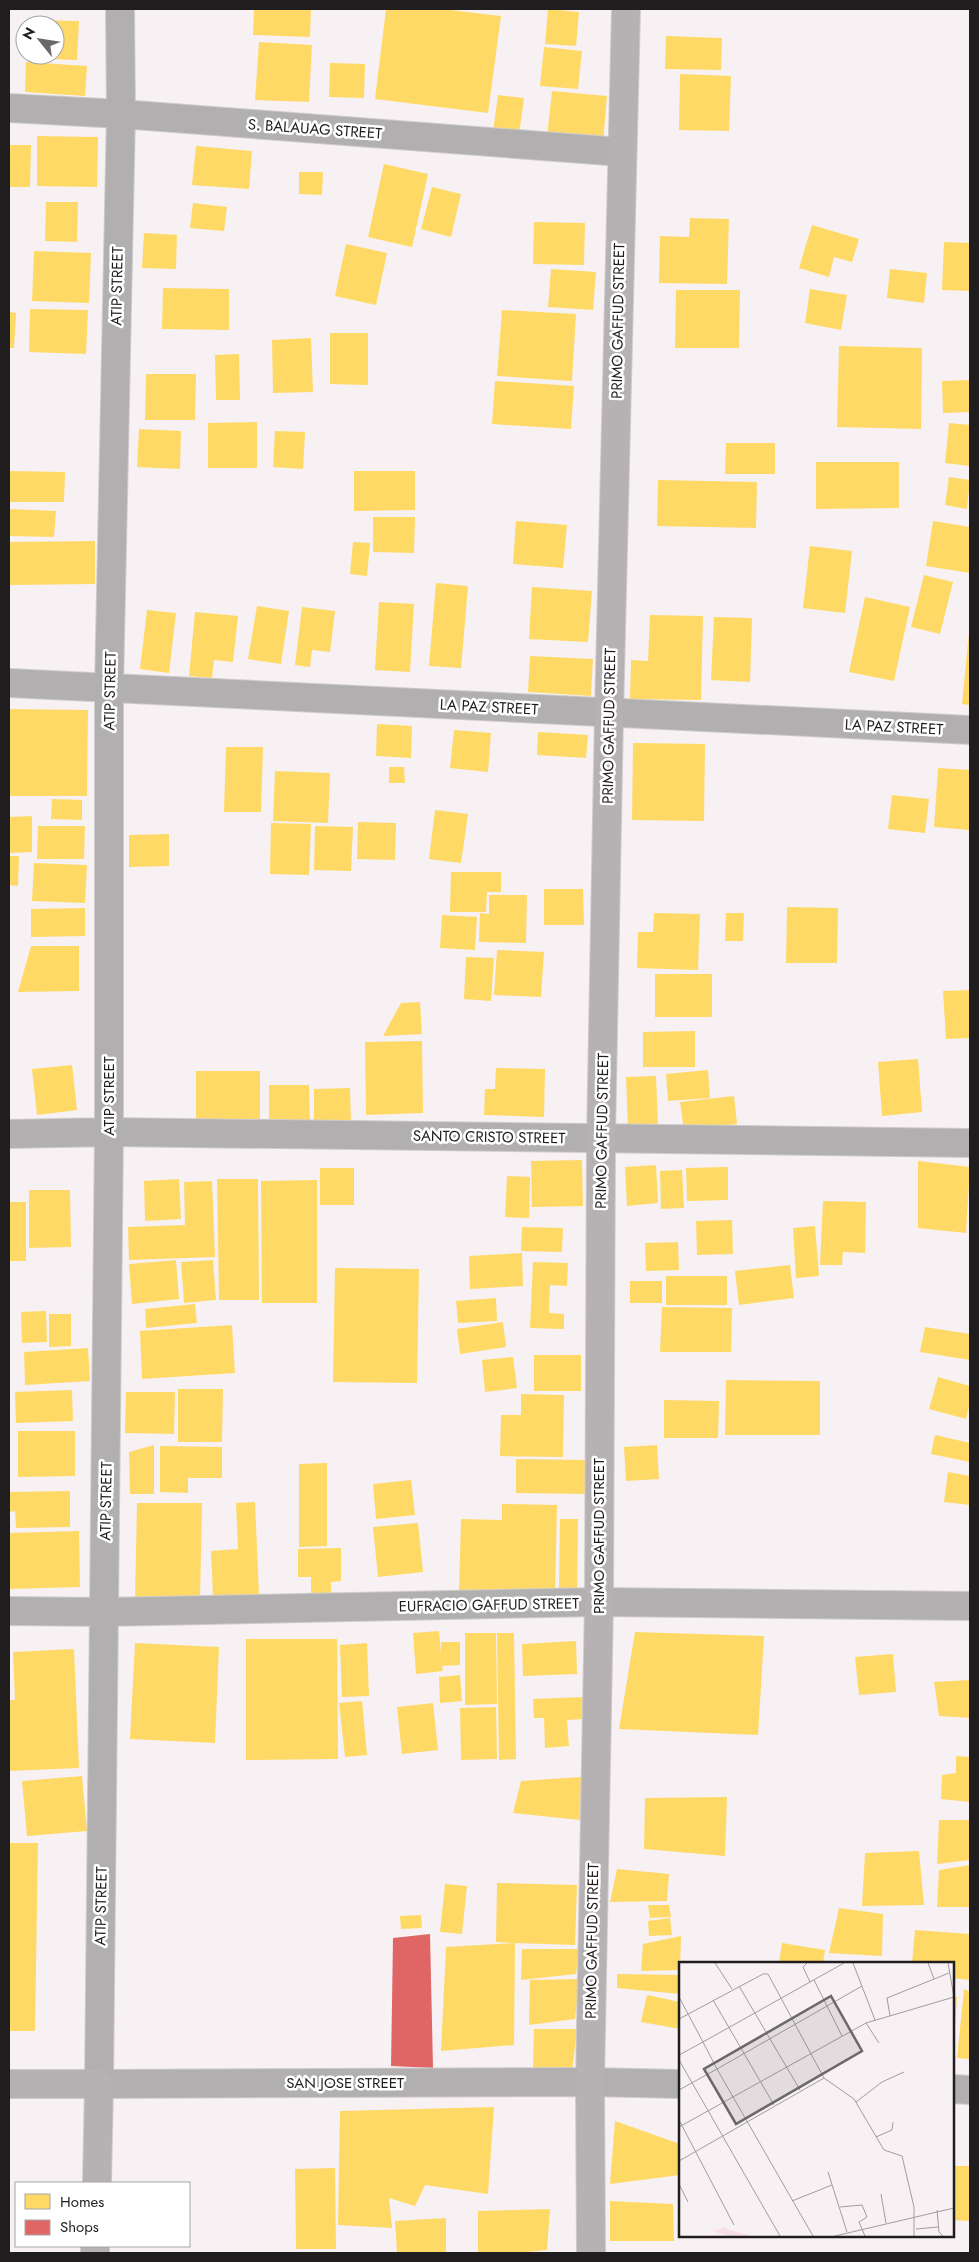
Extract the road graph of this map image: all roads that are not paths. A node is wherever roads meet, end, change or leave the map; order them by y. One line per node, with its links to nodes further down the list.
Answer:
1 (120, 9): 4 (street, ATIP STREET)
2 (626, 9): 5 (main road, PRIMO GAFFUD STREET)
3 (9, 108): 4 (street, S. BALAUAG STREET)
4 (121, 114): 5 (street, S. BALAUAG STREET); 7 (street, ATIP STREET)
5 (622, 152): 8 (main road, PRIMO GAFFUD STREET)
6 (9, 683): 7 (street, LA PAZ STREET)
7 (109, 688): 8 (street, LA PAZ STREET); 10 (street, ATIP STREET)
8 (609, 714): 9 (street, LA PAZ STREET); 12 (main road, PRIMO GAFFUD STREET)
9 (970, 730)
10 (110, 1132): 11 (street, SANTO CRISTO STREET); 12 (street, SANTO CRISTO STREET); 17 (street, ATIP STREET)
11 (9, 1134)
12 (602, 1138): 13 (street, SANTO CRISTO STREET); 14 (main road, PRIMO GAFFUD STREET)
13 (970, 1143)
14 (599, 1602): 15 (street, EUFRACIO GAFFUD STREET); 17 (street, EUFRACIO GAFFUD STREET); 18 (main road, PRIMO GAFFUD STREET)
15 (970, 1606)
16 (9, 1611): 17 (street, EUFRACIO GAFFUD STREET)
17 (104, 1612): 20 (street, ATIP STREET)
18 (590, 2082): 20 (street, SAN JOSE STREET); 21 (street, SAN JOSE STREET); 25 (main road, PRIMO GAFFUD STREET)
19 (9, 2084): 20 (main road, SAN JOSE STREET)
20 (99, 2084): 24 (main road, ATIP STREET)
21 (679, 2084)
22 (954, 2090): 23 (street)
23 (970, 2090)
24 (97, 2182)
25 (591, 2253)

